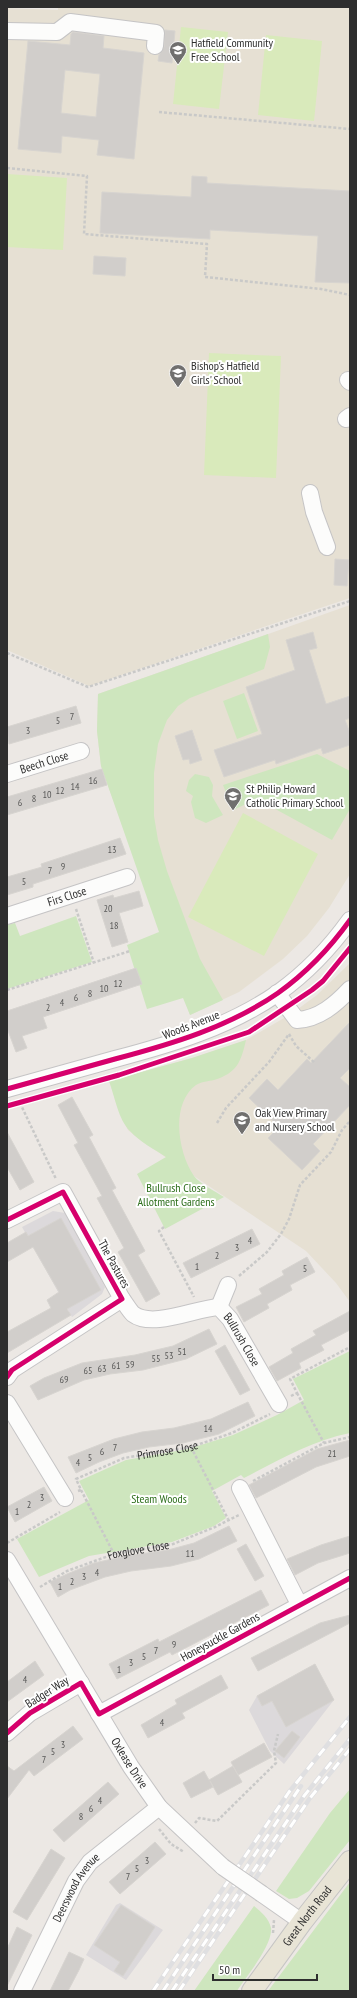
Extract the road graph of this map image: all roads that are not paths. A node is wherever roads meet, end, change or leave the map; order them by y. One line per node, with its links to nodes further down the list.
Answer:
1 (7, 31): 2 (street)
2 (155, 46)
3 (310, 493): 4 (street)
4 (327, 547)
5 (81, 751): 6 (street, Beech Close)
6 (7, 774)
7 (127, 877): 8 (street, Firs Close)
8 (7, 916)
9 (350, 920): 11 (street, Woods Avenue)
10 (350, 989): 11 (street)
11 (277, 993): 12 (street, Woods Avenue)
12 (7, 1089)
13 (7, 1220): 15 (street, The Pastures)
14 (228, 1285): 16 (street)
15 (122, 1298): 16 (street, Bullrush Close); 17 (street, The Pastures)
16 (219, 1307): 19 (street, Bullrush Close)
17 (7, 1377)
18 (7, 1403): 21 (street)
19 (279, 1404)
20 (240, 1488): 24 (street)
21 (65, 1498)
22 (7, 1560): 25 (street, Oxlease Drive)
23 (350, 1578): 24 (street, Honeysuckle Gardens)
24 (300, 1604): 26 (street, Honeysuckle Gardens)
25 (80, 1683): 26 (street, Oxlease Drive); 27 (street, Badger Way)
26 (99, 1714): 28 (street, Oxlease Drive)
27 (7, 1733)
28 (158, 1807): 30 (street, Oxlease Drive, bridge); 31 (street, Deerswood Avenue)
29 (350, 1861): 30 (main road, Great North Road)
30 (302, 1922): 32 (main road, Great North Road)
31 (22, 1991)
32 (252, 1991)

